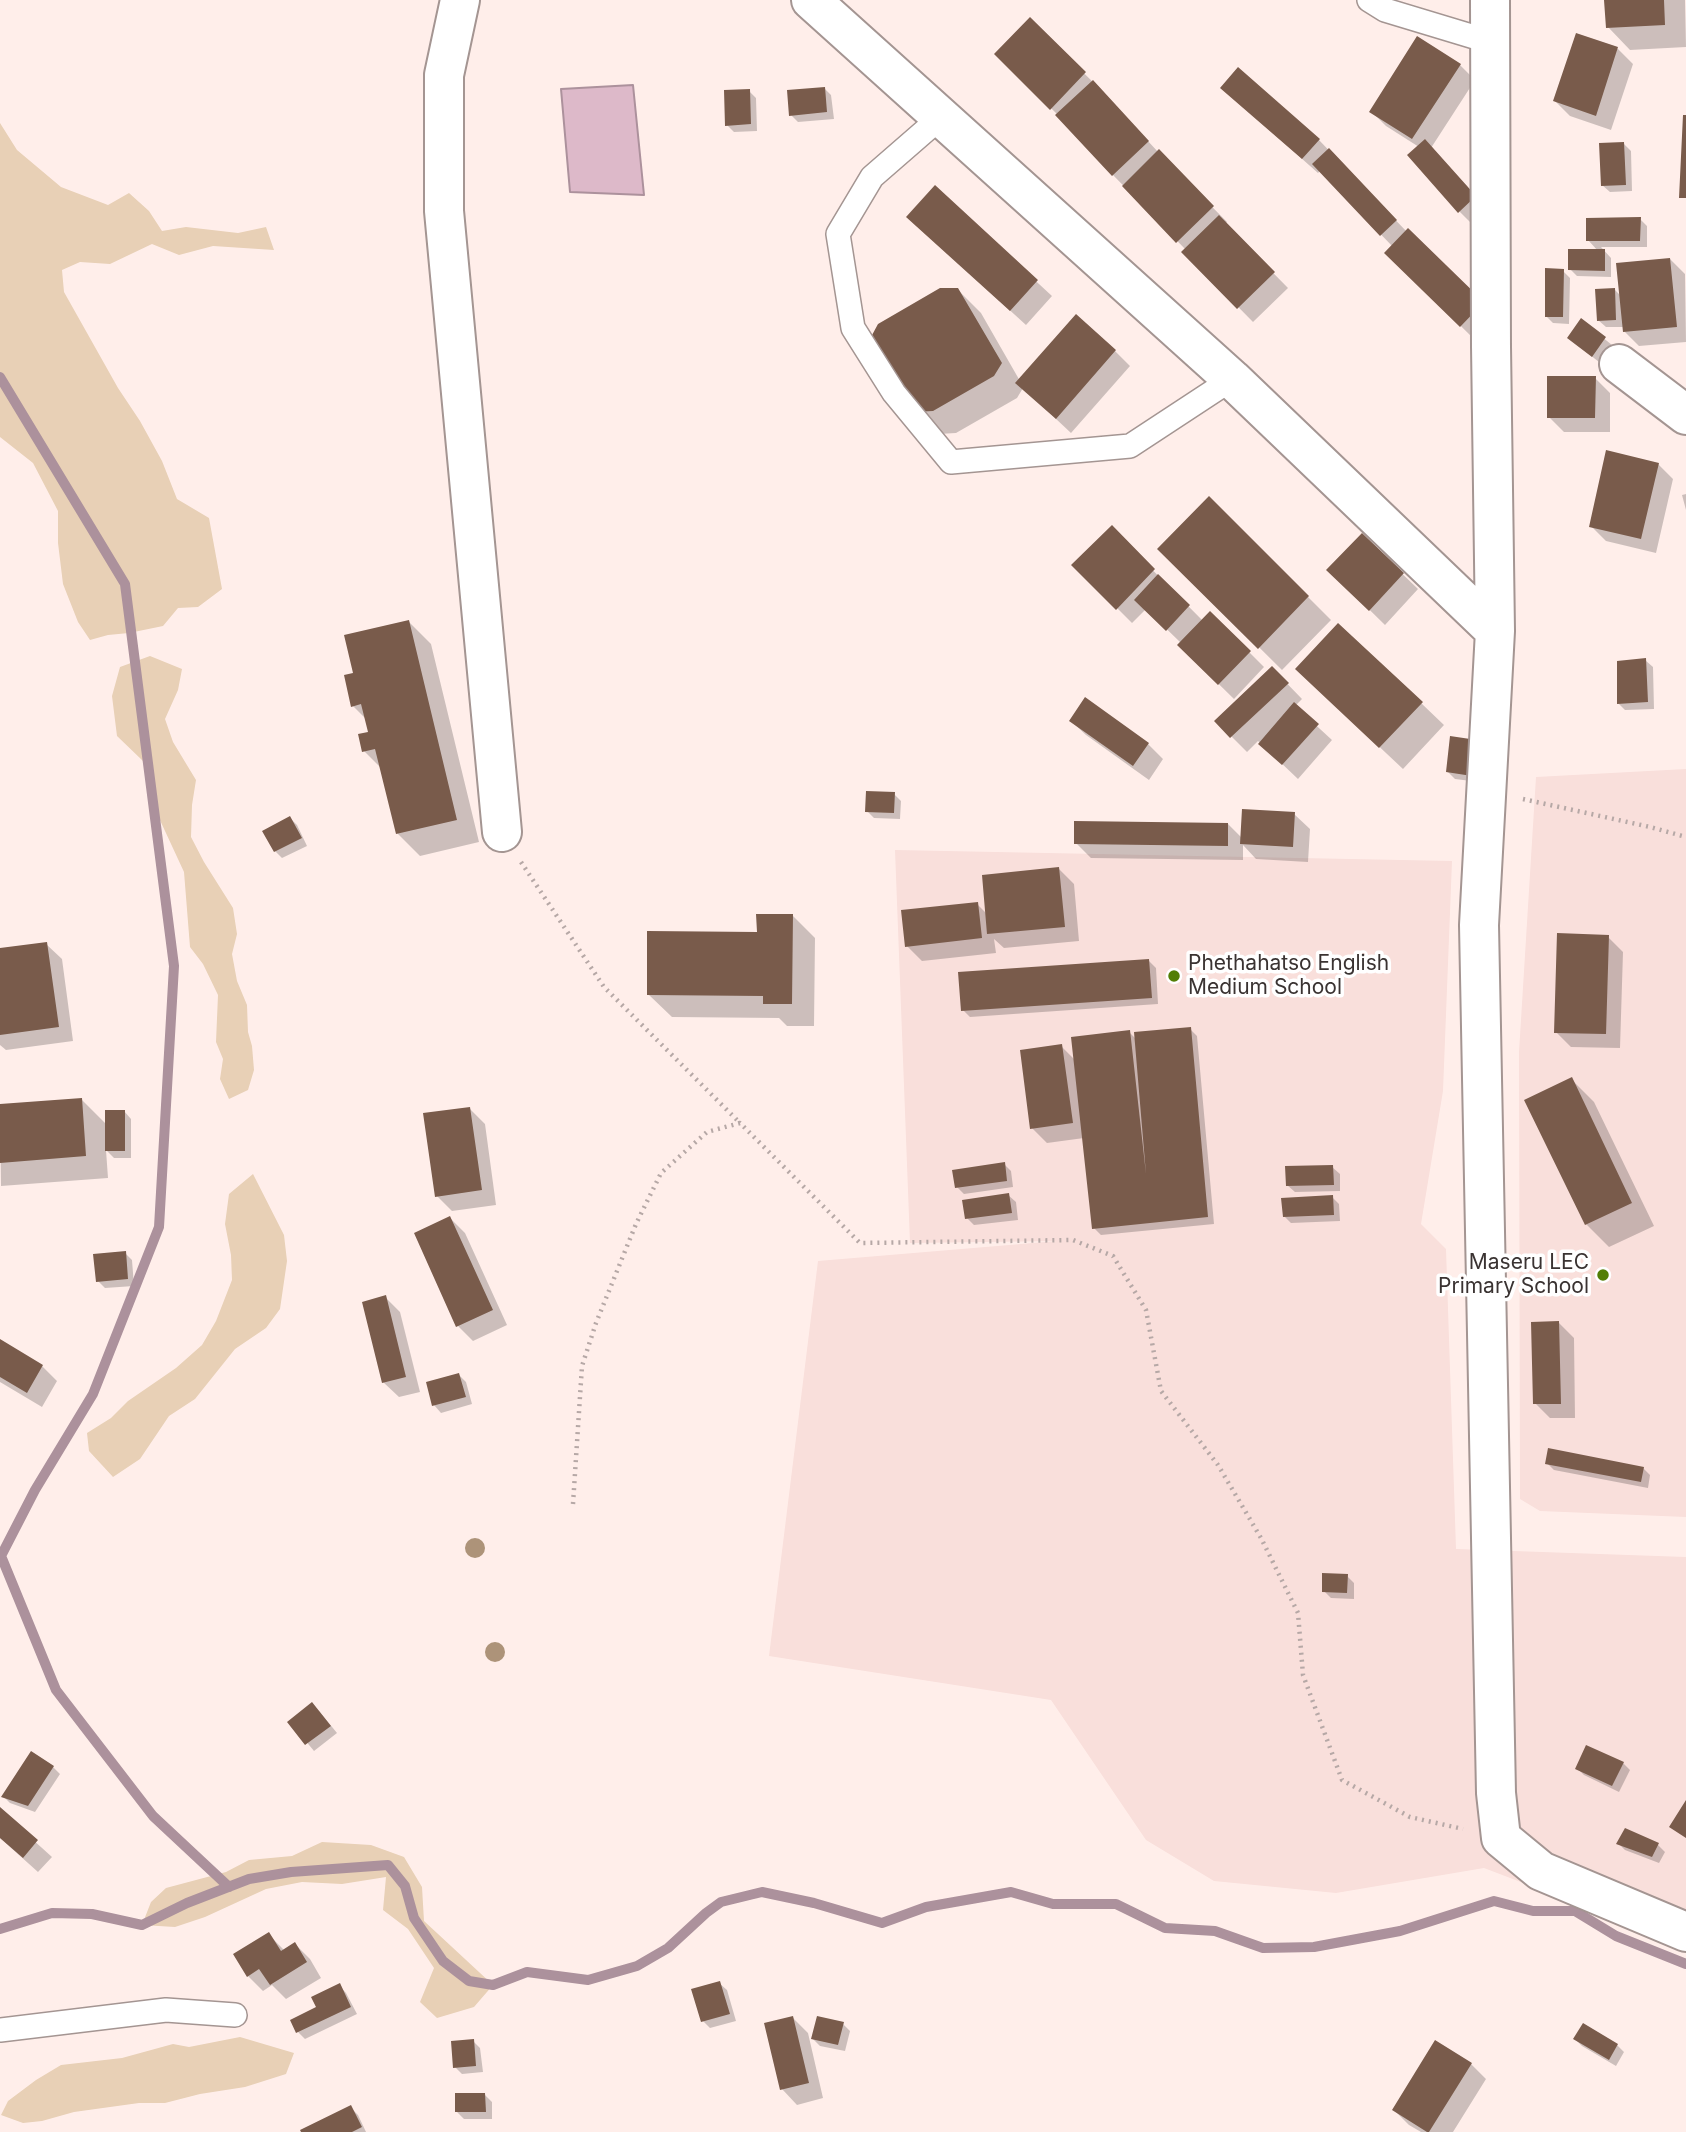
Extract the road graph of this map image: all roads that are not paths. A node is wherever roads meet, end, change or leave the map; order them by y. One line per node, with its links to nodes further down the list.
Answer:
1 (460, 0): 11 (street)
2 (811, 0): 6 (street)
3 (1369, 0): 5 (lane)
4 (1490, 0): 5 (street)
5 (1491, 42): 10 (street)
6 (941, 117): 8 (street); 8 (lane)
7 (1619, 364): 9 (street)
8 (1231, 379): 10 (street)
9 (1686, 415)
10 (1495, 631): 12 (street)
11 (502, 832)
12 (1686, 1932)
13 (235, 2015): 14 (lane)
14 (0, 2030)

